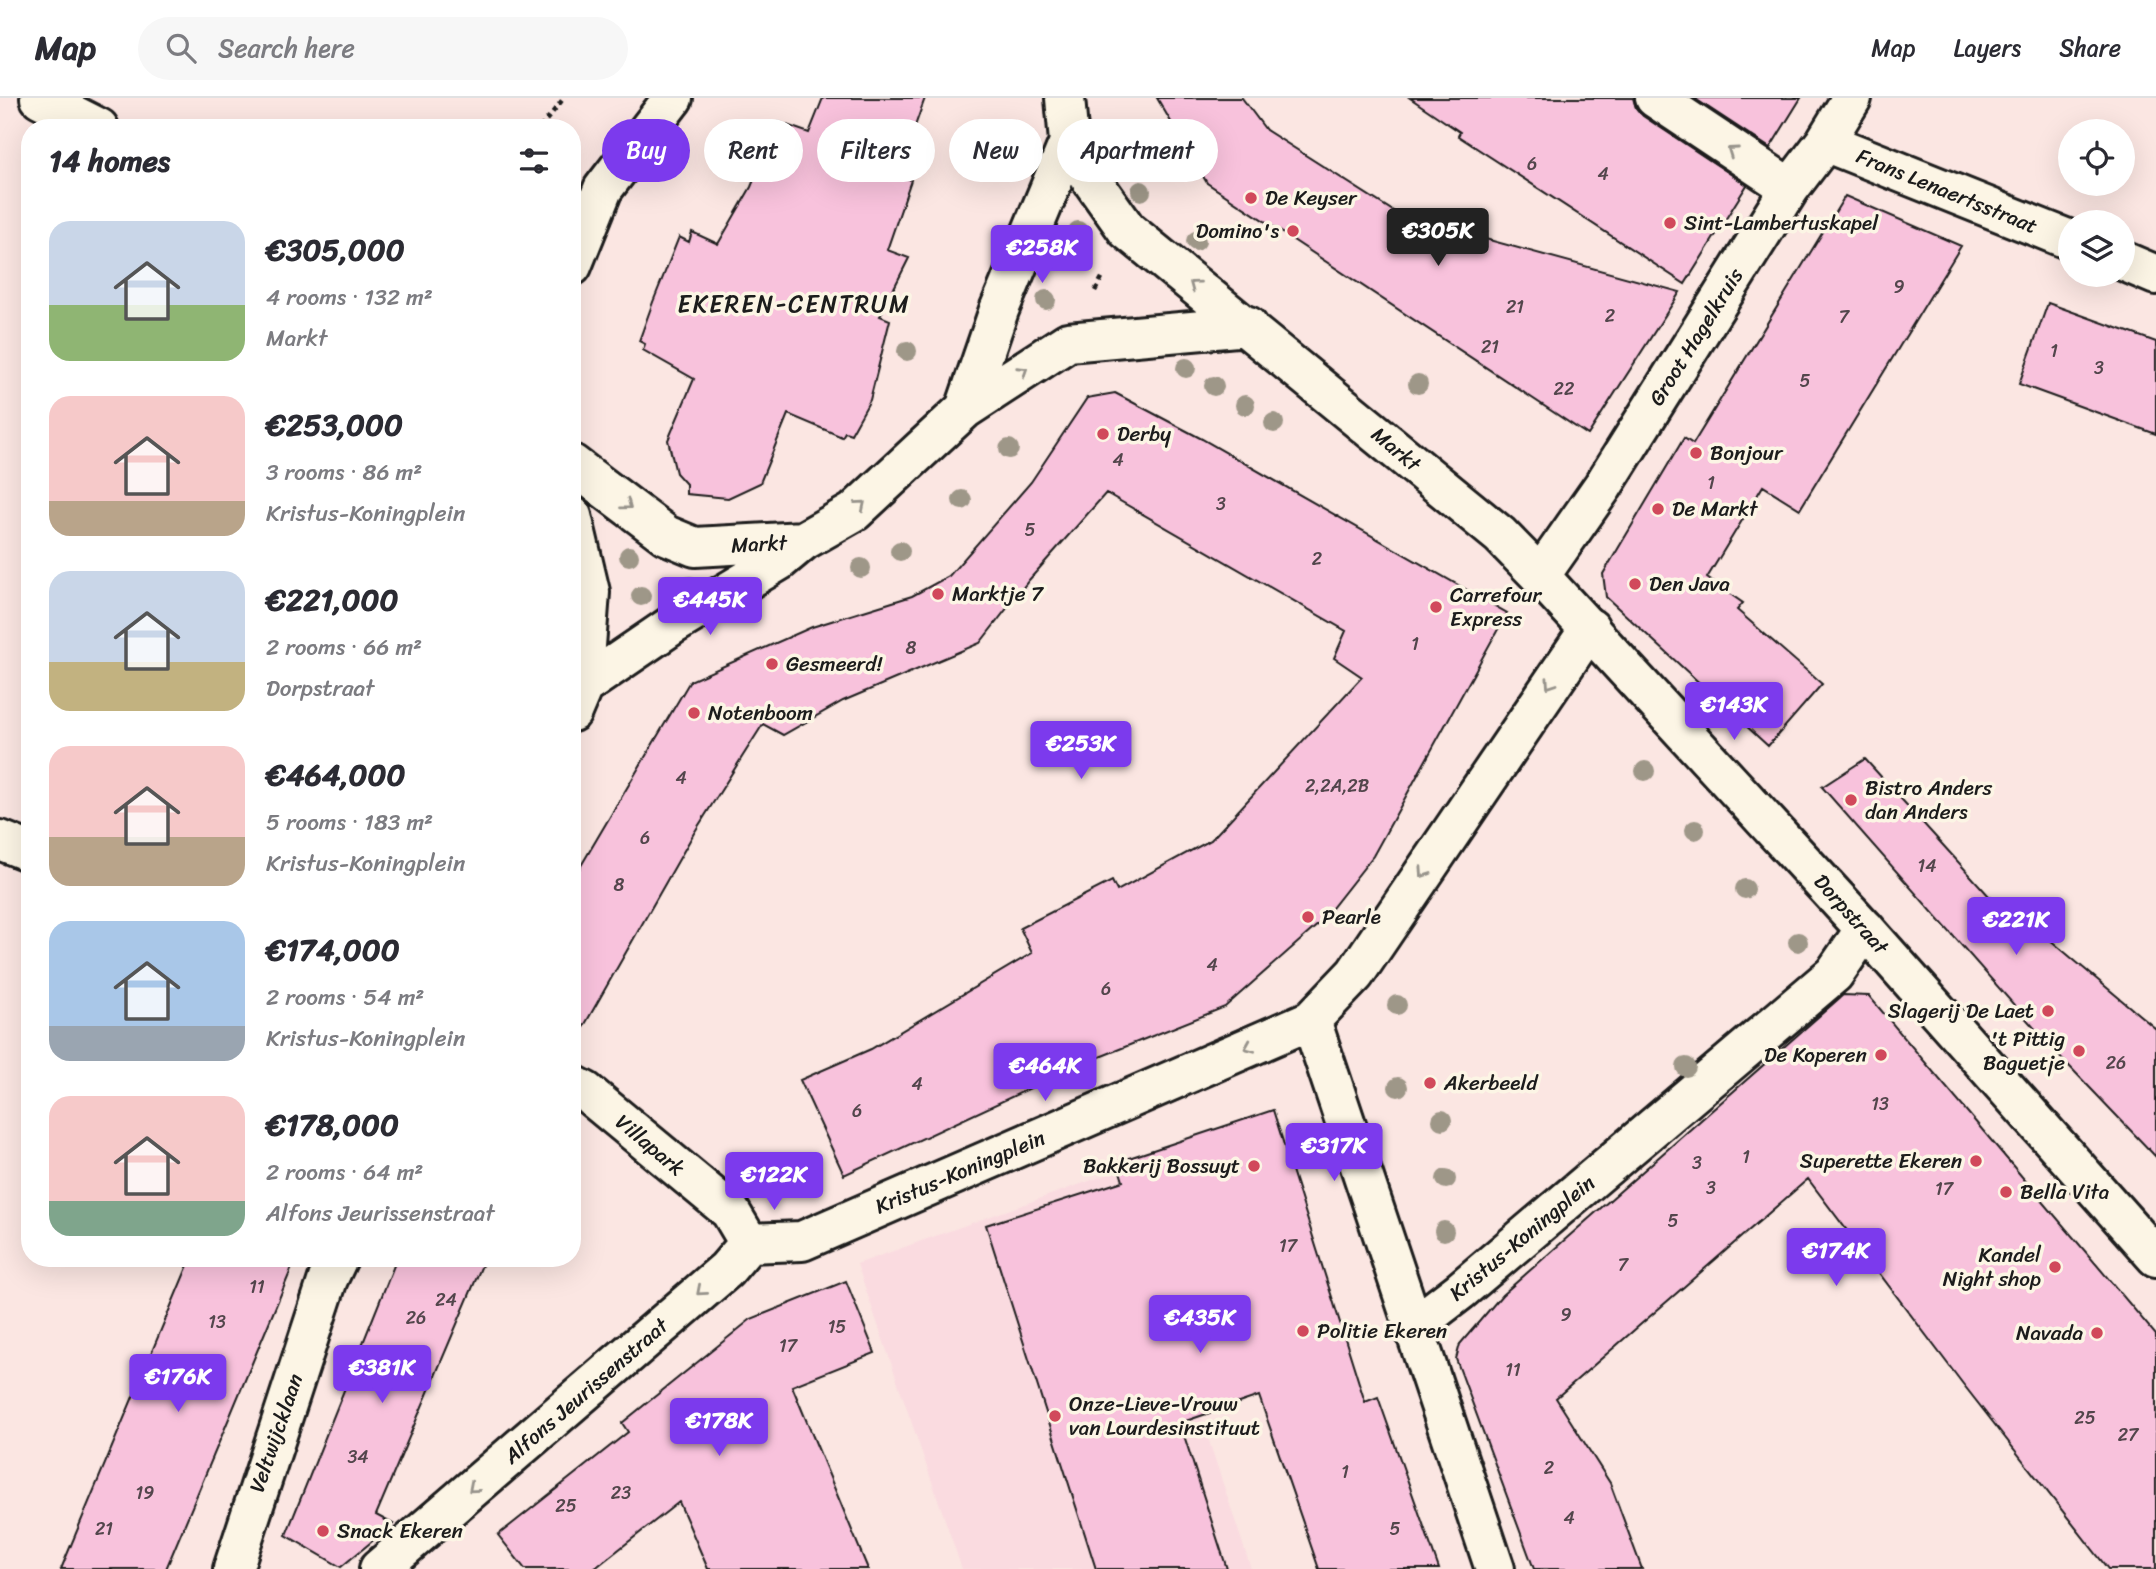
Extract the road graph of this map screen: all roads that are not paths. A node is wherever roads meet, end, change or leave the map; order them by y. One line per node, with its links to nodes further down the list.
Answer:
1 (40, 98): 6 (street)
2 (673, 98): 13 (street)
3 (1065, 98): 7 (street, Markt)
4 (1655, 98): 11 (street, one-way to 4)
5 (1852, 98): 8 (street, Groot Hagelkruis)
6 (81, 119)
7 (1067, 119)
8 (1825, 142): 11 (street, Groot Hagelkruis); 12 (street, Frans Lenaertsstraat)
9 (1057, 171): 17 (street, Markt)
10 (1093, 182): 16 (street, Markt, one-way to 10)
11 (1790, 188): 21 (street, Groot Hagelkruis)
12 (2058, 235)
13 (581, 243)
14 (2135, 266): 15 (street)
15 (2156, 275)
16 (1248, 326): 17 (street, Markt, one-way to 16); 21 (street, Markt)
17 (965, 409): 19 (street, Markt, one-way to 17)
18 (581, 471): 19 (street, Markt, one-way to 19)
19 (803, 541): 24 (street)
20 (581, 554): 23 (street)
21 (1540, 576): 22 (street, Dorpstraat)
22 (1590, 628): 27 (street, Dorpstraat); 28 (street, Kristus-Koningplein, one-way to 28)
23 (581, 672)
24 (581, 697)
25 (0, 840): 26 (street)
26 (21, 848)
27 (1865, 929): 31 (street, Dorpstraat); 33 (street, Kristus-Koningplein)
28 (1311, 1020): 30 (street, Kristus-Koningplein, one-way to 30); 33 (street)
29 (581, 1089): 30 (street, Villapark)
30 (750, 1243): 35 (street, Alfons Jeurissenstraat, one-way to 35)
31 (2156, 1257)
32 (334, 1267): 34 (street, Veltwijcklaan)
33 (1413, 1327): 36 (street)
34 (233, 1569)
35 (379, 1569)
36 (1496, 1569)

